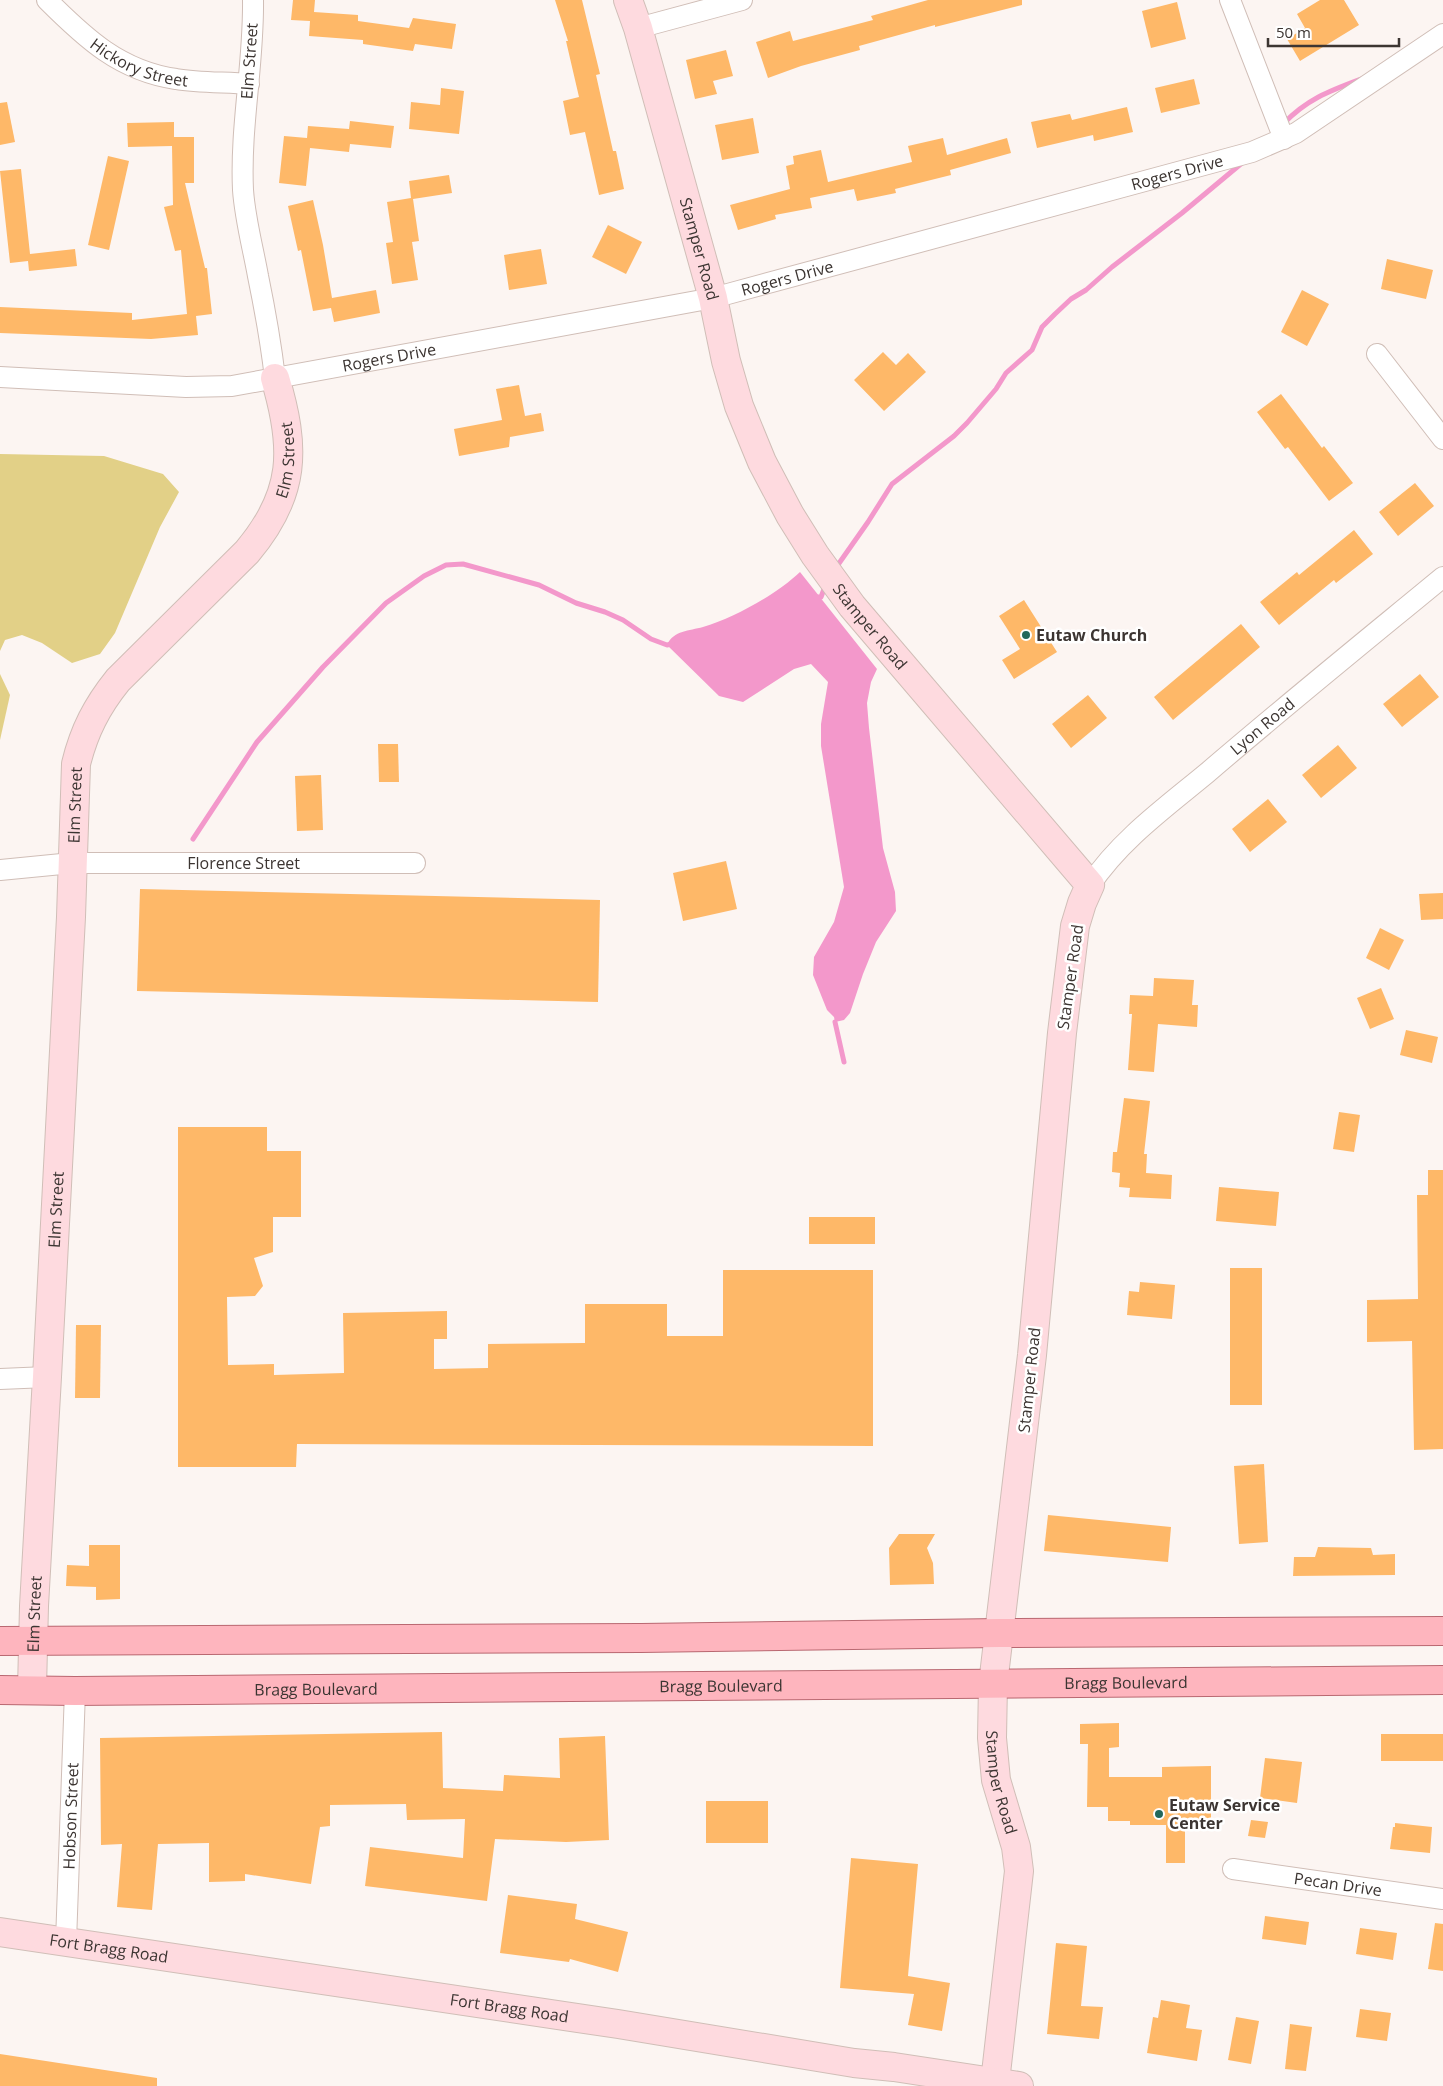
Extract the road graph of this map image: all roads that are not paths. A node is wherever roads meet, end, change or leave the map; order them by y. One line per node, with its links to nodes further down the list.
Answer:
1 (46, 0): 8 (street, Hickory Street)
2 (253, 0): 8 (street, Elm Street)
3 (628, 0): 6 (street, Stamper Road)
4 (742, 0): 6 (street)
5 (1230, 0): 9 (street)
6 (638, 28): 10 (street, Stamper Road)
7 (1443, 34): 9 (street, Rogers Drive)
8 (249, 84): 13 (street, Elm Street)
9 (1284, 139): 10 (street, Rogers Drive)
10 (713, 298): 13 (street, Rogers Drive); 19 (street, Stamper Road)
11 (1377, 354): 14 (street)
12 (0, 377): 13 (street, Rogers Drive)
13 (275, 378): 16 (street, Elm Street)
14 (1443, 439)
15 (1443, 577): 19 (street, Lyon Road)
16 (72, 863): 17 (street, Florence Street); 18 (street, Florence Street); 21 (street, Elm Street)
17 (415, 863)
18 (0, 870)
19 (1090, 885): 23 (street, Stamper Road)
20 (0, 1378): 21 (street)
21 (47, 1378): 25 (street, Elm Street)
22 (1443, 1631): 23 (main road)
23 (1000, 1633): 25 (main road); 27 (street, Stamper Road)
24 (0, 1641): 25 (main road)
25 (33, 1641): 28 (street, Elm Street)
26 (1443, 1680): 27 (main road, Bragg Boulevard)
27 (993, 1684): 30 (main road, Bragg Boulevard); 35 (street, Stamper Road)
28 (32, 1689): 29 (main road, Bragg Boulevard); 30 (main road, Bragg Boulevard)
29 (0, 1690)
30 (75, 1691): 34 (street, Hobson Street)
31 (1233, 1869): 32 (street, Pecan Drive)
32 (1443, 1899)
33 (0, 1932): 34 (street, Fort Bragg Road)
34 (66, 1942): 35 (street, Fort Bragg Road)
35 (1007, 2084)

